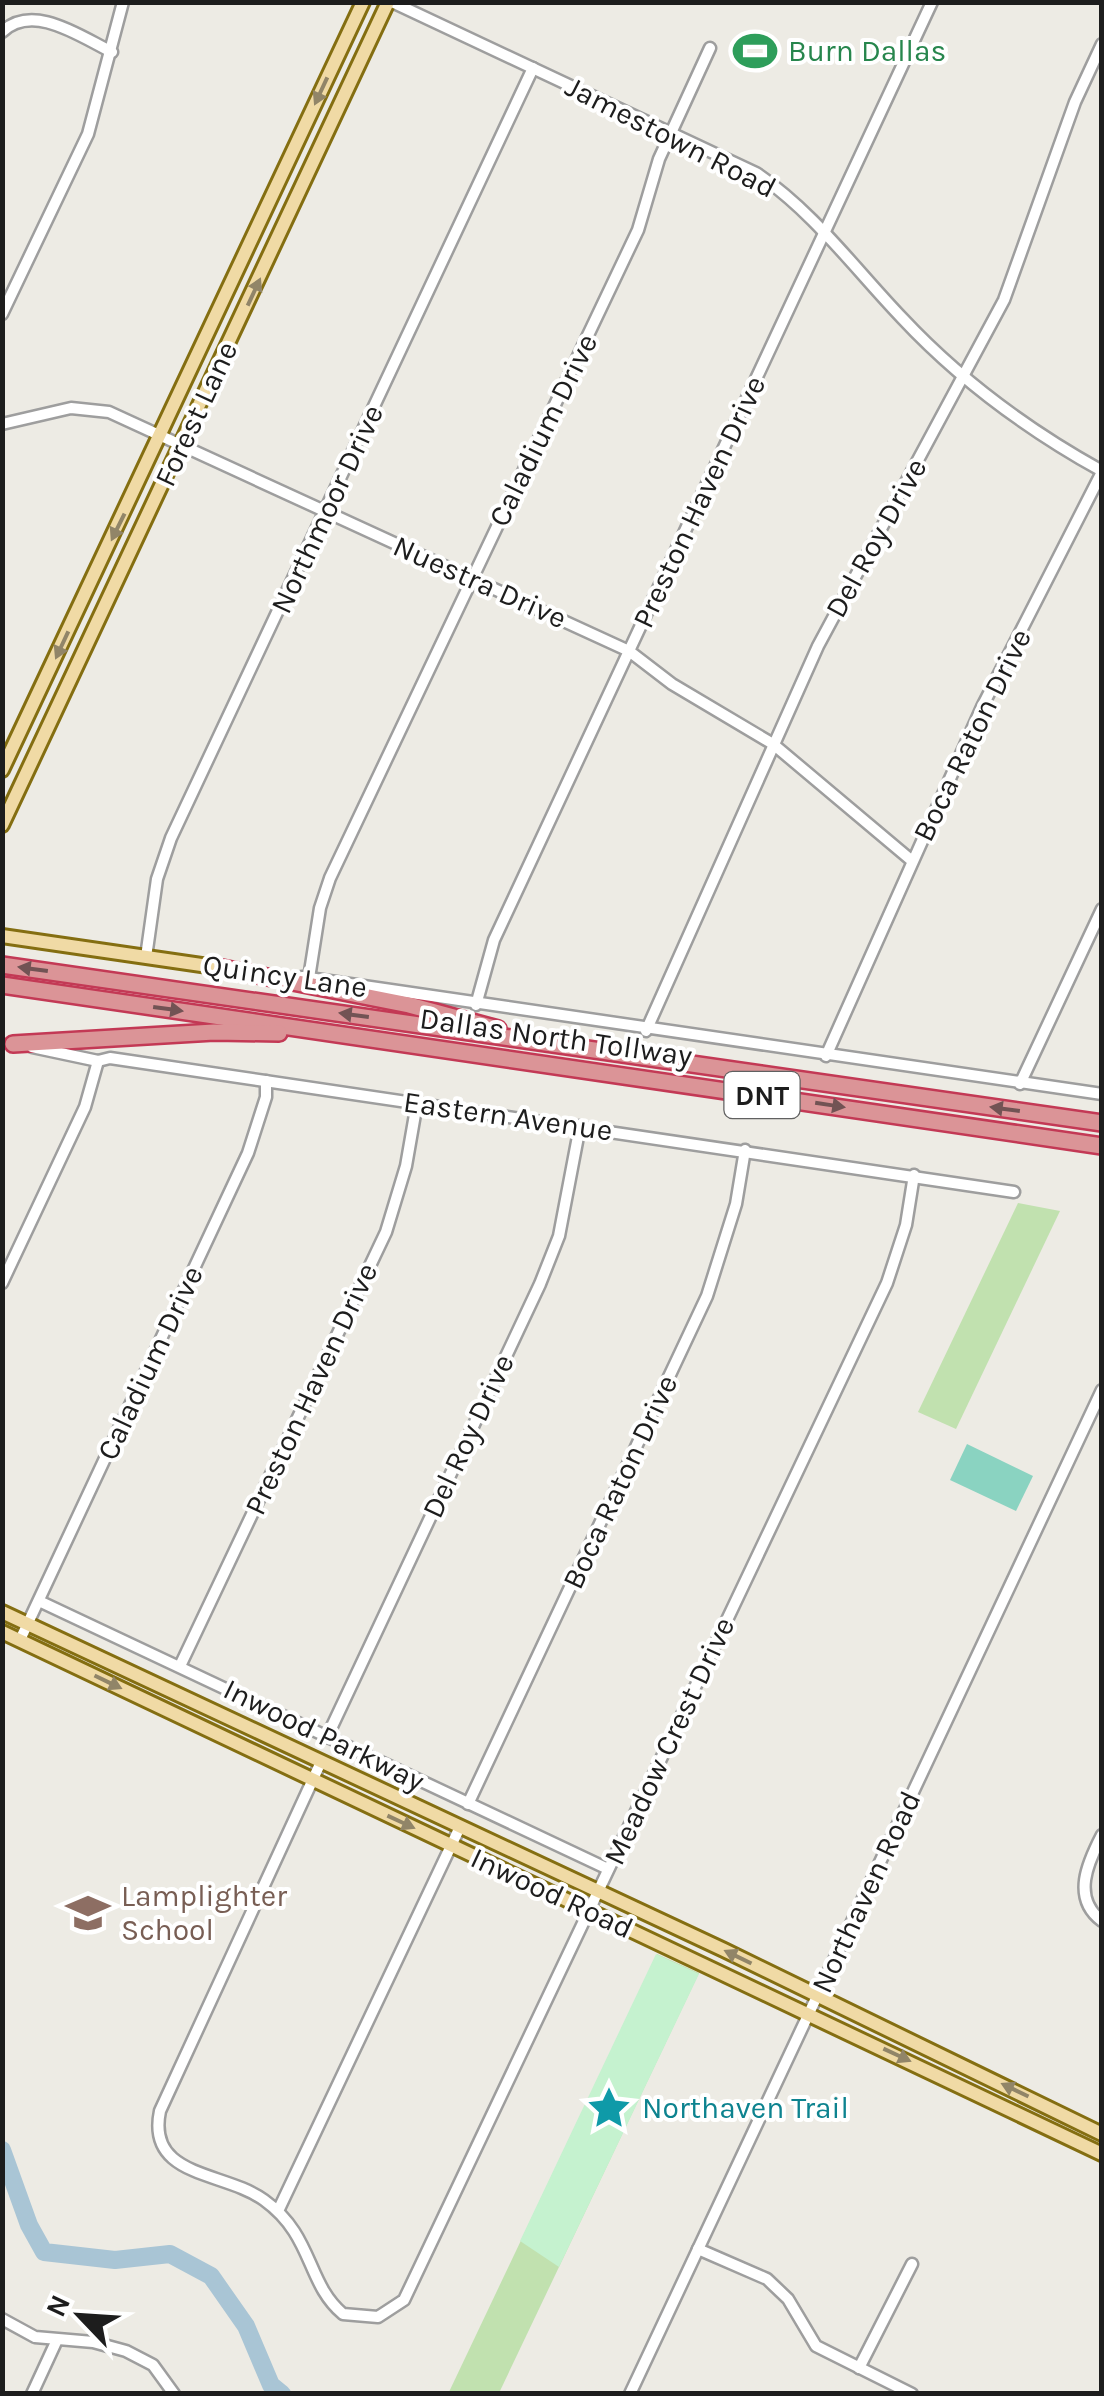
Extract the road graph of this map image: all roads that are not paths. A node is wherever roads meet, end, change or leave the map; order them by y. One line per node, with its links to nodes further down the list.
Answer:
1 (123, 2): 8 (street)
2 (363, 2): 11 (main road, Forest Lane, one-way to 11)
3 (390, 2): 9 (street, Jamestown Road); 12 (main road, Forest Lane)
4 (932, 2): 13 (street, Preston Haven Drive)
5 (2, 32): 8 (street)
6 (1102, 44): 15 (street, Del Roy Drive)
7 (710, 48): 10 (street, Caladium Drive)
8 (112, 52): 14 (street)
9 (533, 68): 10 (street, Jamestown Road); 20 (street, Northmoor Drive)
10 (671, 133): 13 (street, Jamestown Road); 23 (street, Caladium Drive)
11 (275, 188): 12 (main road); 17 (main road, Forest Lane)
12 (298, 198): 18 (main road, Forest Lane, one-way to 12)
13 (824, 234): 15 (street, Jamestown Road); 24 (street, Preston Haven Drive)
14 (2, 314)
15 (964, 377): 19 (street, Jamestown Road); 27 (street, Del Roy Drive)
16 (2, 424): 17 (street, Nuestra Drive)
17 (162, 434): 18 (street, Nuestra Drive); 21 (main road, Forest Lane, one-way to 21)
18 (183, 444): 20 (street, Nuestra Drive); 22 (main road, Forest Lane)
19 (1102, 472): 30 (street, Boca Raton Drive)
20 (326, 512): 23 (street, Nuestra Drive); 33 (street, Northmoor Drive)
21 (104, 557): 22 (main road); 25 (main road, Forest Lane, one-way to 25)
22 (124, 566): 26 (main road, Forest Lane)
23 (472, 576): 24 (street, Nuestra Drive); 36 (street, Caladium Drive)
24 (629, 651): 27 (street, Nuestra Drive); 38 (street, Preston Haven Drive)
25 (48, 676): 26 (main road); 28 (main road, Forest Lane)
26 (68, 686): 29 (main road, Forest Lane)
27 (773, 744): 30 (street, Nuestra Drive); 39 (street, Del Roy Drive)
28 (2, 770)
29 (4, 818)
30 (911, 860): 43 (street, Boca Raton Drive)
31 (1102, 909): 46 (street)
32 (2, 936): 33 (main road, Quincy Lane)
33 (146, 957): 35 (main road, Quincy Lane)
34 (2, 965): 41 (highway, Dallas North Tollway / DNT, one-way to 34)
35 (222, 968): 36 (street, Quincy Lane); 41 (highway)
36 (309, 978): 38 (street, Quincy Lane)
37 (2, 985): 40 (highway, Dallas North Tollway / DNT, one-way to 40)
38 (476, 1005): 39 (street, Quincy Lane)
39 (646, 1030): 43 (street, Quincy Lane)
40 (328, 1032): 42 (highway); 51 (highway, Dallas North Tollway / DNT, one-way to 51)
41 (520, 1039): 49 (highway, Dallas North Tollway / DNT, one-way to 41)
42 (8, 1043): 44 (street, Eastern Avenue)
43 (826, 1056): 46 (street, Quincy Lane)
44 (98, 1061): 45 (street, Eastern Avenue); 55 (street)
45 (266, 1082): 48 (street, Eastern Avenue); 57 (street, Caladium Drive)
46 (1020, 1084): 47 (street, Quincy Lane)
47 (1102, 1094)
48 (417, 1103): 50 (street, Eastern Avenue); 62 (street, Preston Haven Drive)
49 (1102, 1123)
50 (580, 1126): 52 (street, Eastern Avenue); 65 (street, Del Roy Drive)
51 (1102, 1146)
52 (745, 1150): 53 (street, Eastern Avenue); 68 (street, Boca Raton Drive)
53 (914, 1175): 54 (street, Eastern Avenue); 72 (street, Meadow Crest Drive)
54 (1014, 1192)
55 (2, 1283)
56 (1102, 1390): 76 (street, Northaven Road)
57 (39, 1601): 59 (street, Caladium Drive); 62 (street, Inwood Parkway)
58 (2, 1612): 59 (main road, Inwood Road)
59 (28, 1624): 61 (street, Caladium Drive); 63 (main road, Inwood Road)
60 (2, 1632): 61 (main road, Inwood Road)
61 (20, 1640): 64 (main road, Inwood Road, one-way to 64)
62 (180, 1666): 65 (street, Inwood Parkway)
63 (199, 1706): 64 (main road); 66 (main road, Inwood Road)
64 (191, 1722): 67 (main road, Inwood Road)
65 (327, 1737): 68 (street, Inwood Parkway)
66 (320, 1764): 67 (street); 69 (main road, Inwood Road)
67 (313, 1781): 71 (main road, Inwood Road, one-way to 71); 80 (street)
68 (468, 1804): 72 (street, Inwood Parkway)
69 (460, 1829): 71 (street); 73 (main road, Inwood Road)
70 (1102, 1835): 75 (street)
71 (452, 1846): 74 (main road, Inwood Road); 80 (street)
72 (608, 1869): 73 (street, Meadow Crest Drive)
73 (597, 1892): 74 (street, Meadow Crest Drive); 76 (main road, Inwood Road, one-way to 73)
74 (589, 1909): 77 (main road, Inwood Road); 80 (street, Meadow Crest Drive)
75 (1102, 1921)
76 (818, 1995): 77 (street, Northaven Road); 78 (main road, Inwood Road, one-way to 76)
77 (810, 2012): 79 (main road, Inwood Road, one-way to 79); 81 (street, Northaven Road)
78 (1102, 2134)
79 (1102, 2154)
80 (278, 2211)
81 (698, 2249): 85 (street); 88 (street, Northaven Road)
82 (912, 2264): 85 (street)
83 (2, 2319): 84 (street)
84 (56, 2342): 86 (street); 87 (street)
85 (860, 2368): 89 (street)
86 (32, 2394)
87 (174, 2394)
88 (630, 2394)
89 (912, 2394)

